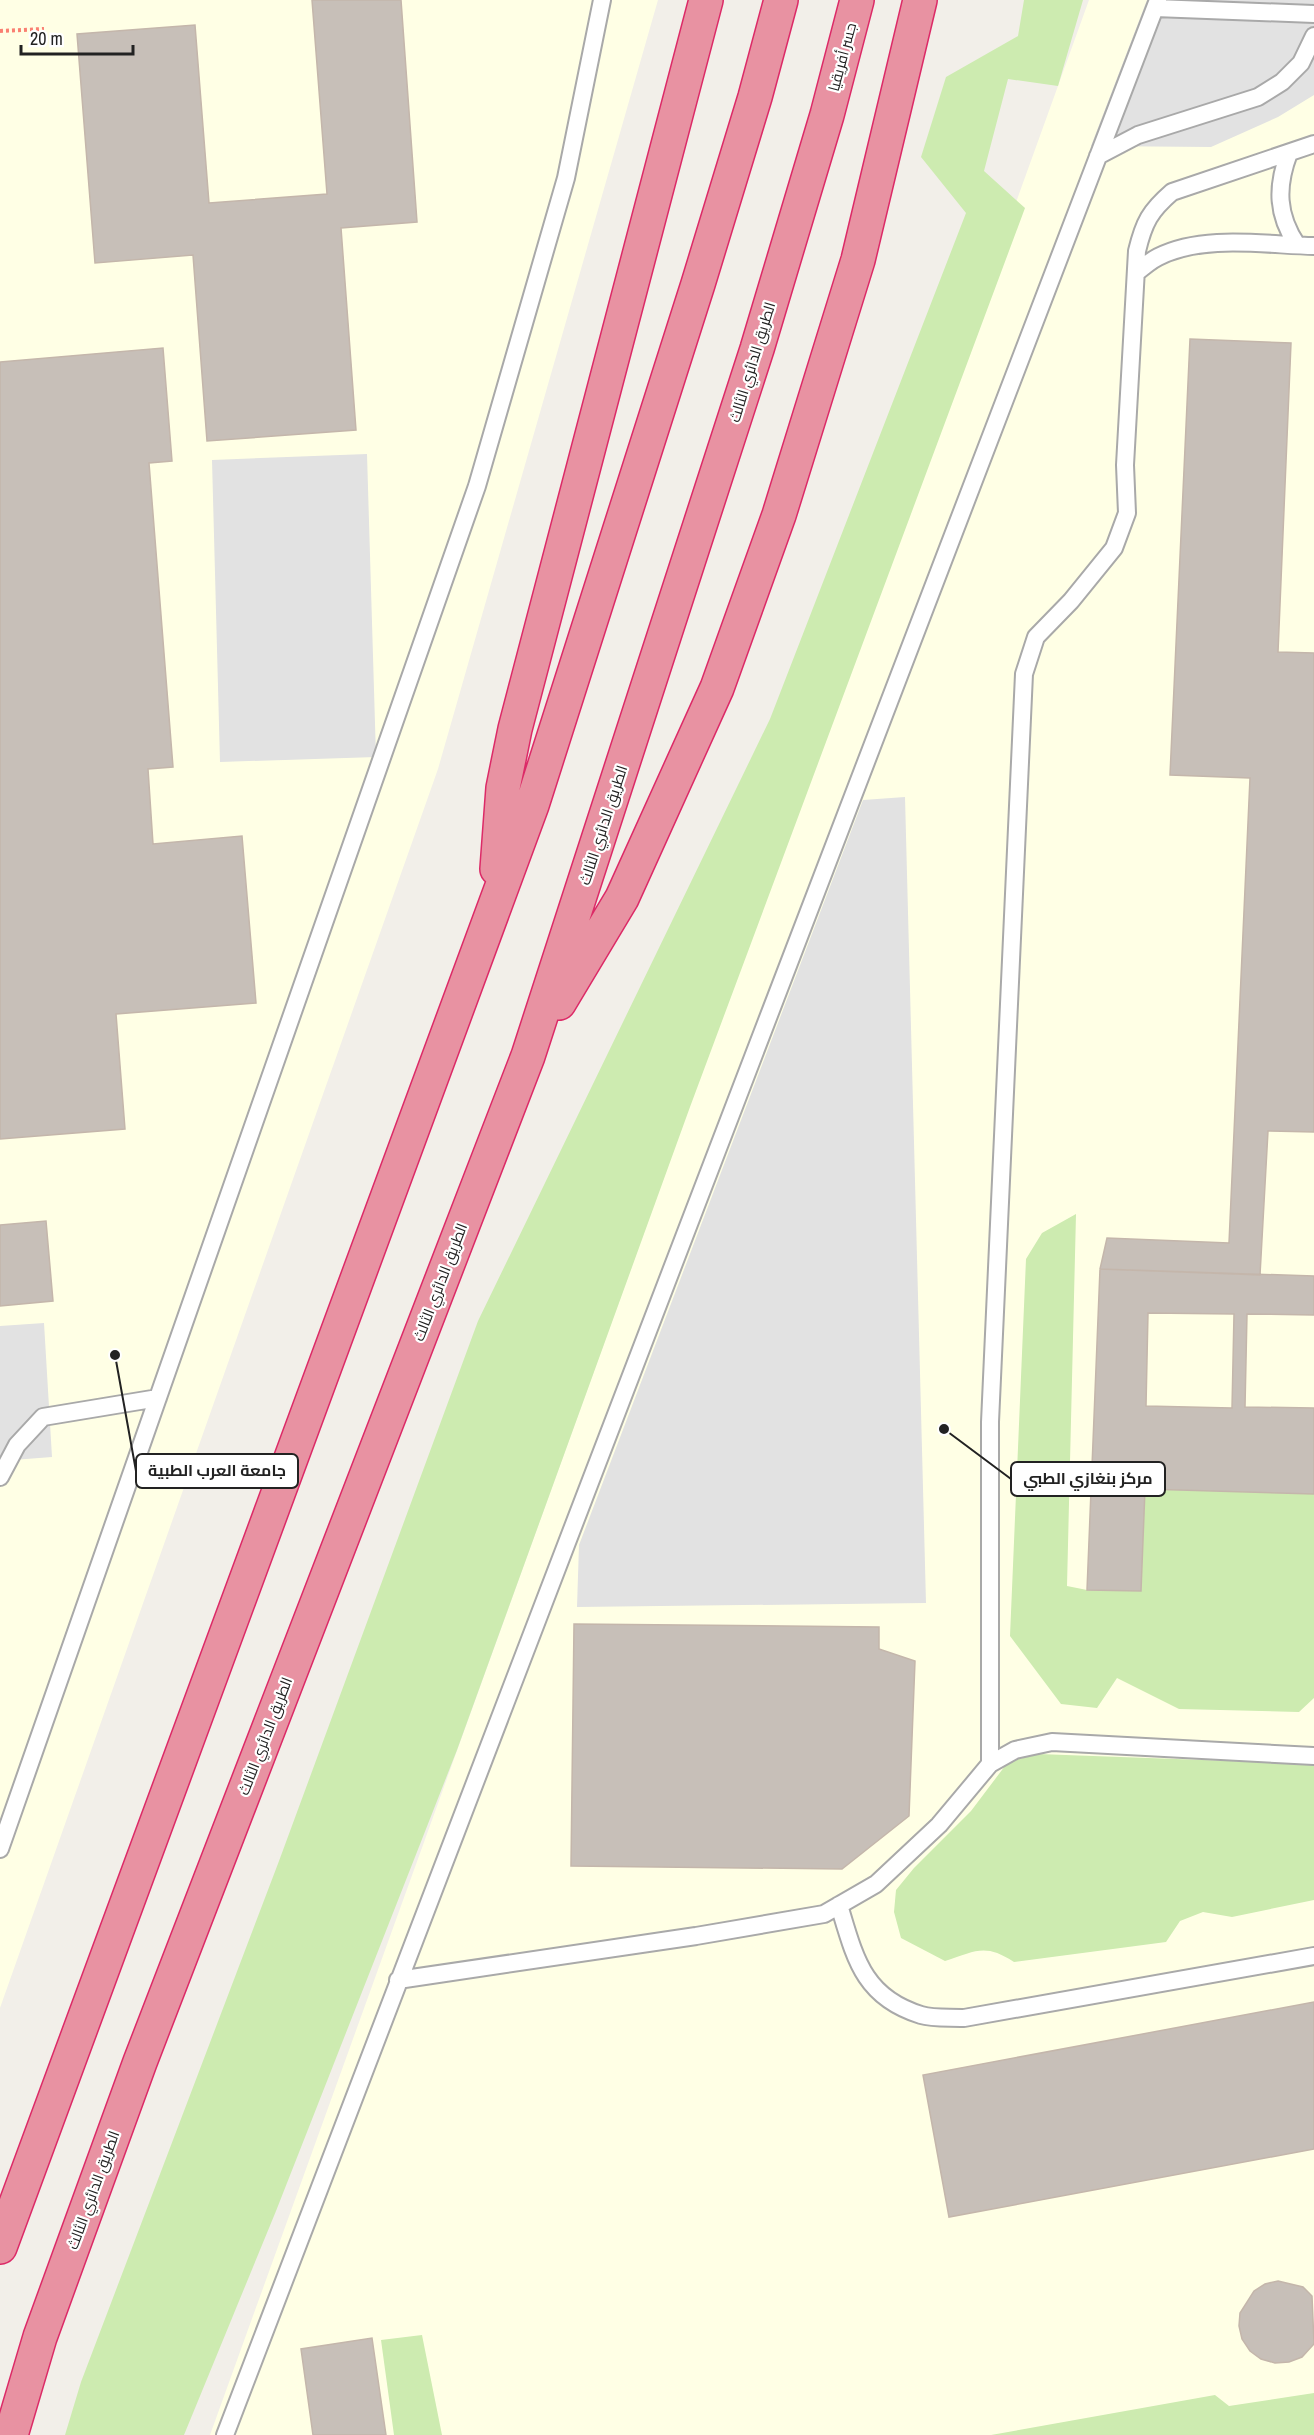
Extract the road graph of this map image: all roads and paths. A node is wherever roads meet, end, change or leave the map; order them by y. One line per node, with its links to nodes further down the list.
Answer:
1 (602, 0): 19 (lane)
2 (706, 0): 17 (highway)
3 (781, 0): 17 (highway)
4 (857, 0): 11 (highway, جسر أفريقيا)
5 (920, 0): 18 (highway)
6 (1156, 4): 7 (lane); 14 (lane)
7 (1314, 14)
8 (44, 29): 9 (path)
9 (0, 31)
10 (1314, 36): 14 (lane)
11 (827, 115): 18 (highway, الطريق الدائري الثالث)
12 (1314, 144): 13 (lane)
13 (1289, 153): 15 (lane); 16 (lane)
14 (1098, 156): 26 (lane)
15 (1306, 246): 16 (lane)
16 (1136, 273): 22 (lane)
17 (494, 912): 27 (highway)
18 (528, 1056): 28 (highway, الطريق الدائري الثالث)
19 (158, 1398): 20 (lane); 23 (lane)
20 (0, 1477)
21 (1314, 1756): 22 (lane)
22 (990, 1764): 24 (lane)
23 (0, 1849)
24 (839, 1905): 25 (lane); 26 (lane)
25 (1314, 1956)
26 (398, 1980): 29 (lane)
27 (0, 2247)
28 (11, 2435)
29 (225, 2435)

